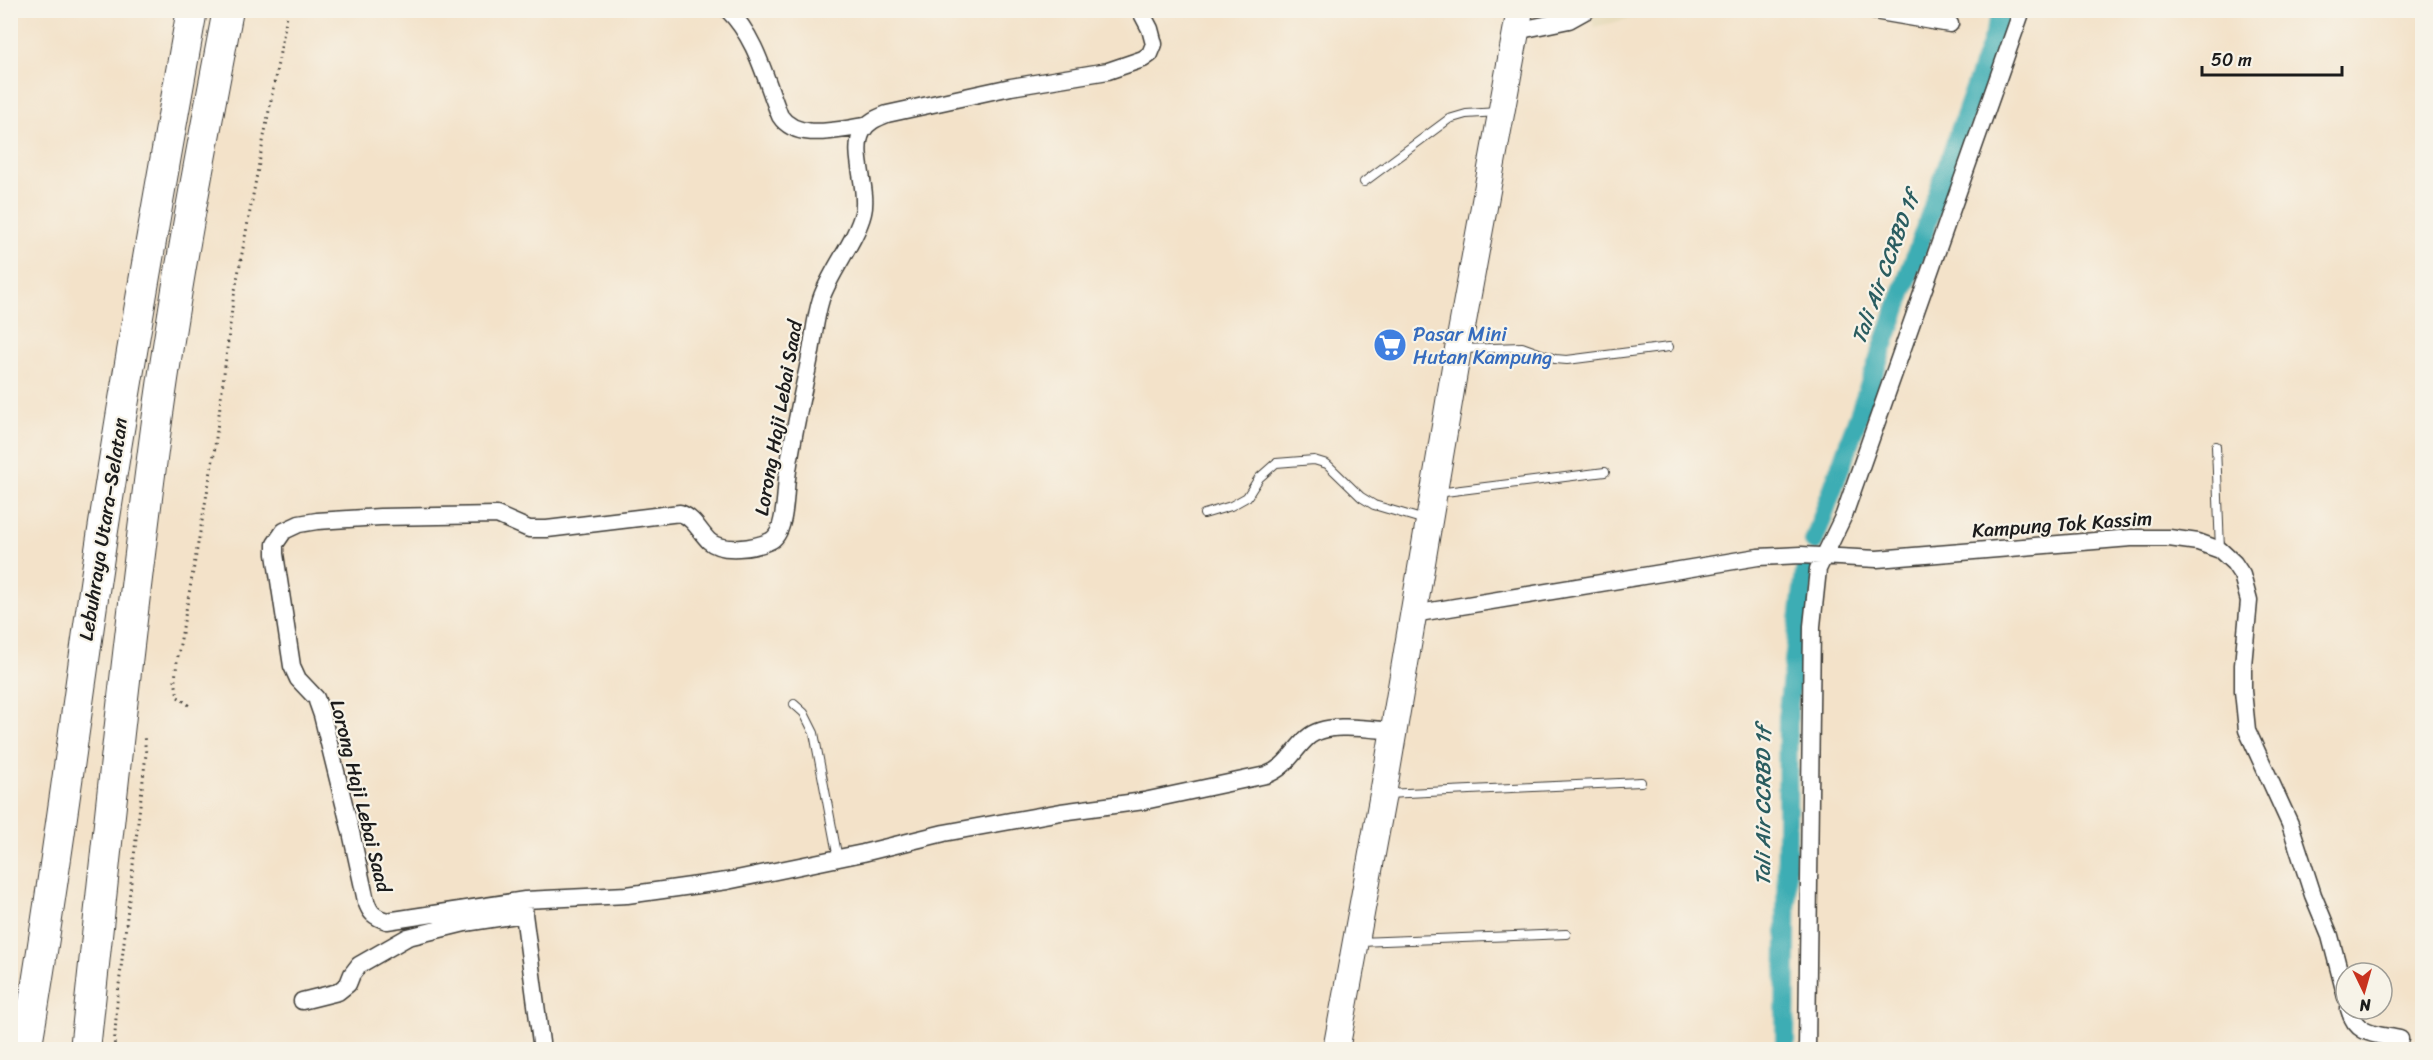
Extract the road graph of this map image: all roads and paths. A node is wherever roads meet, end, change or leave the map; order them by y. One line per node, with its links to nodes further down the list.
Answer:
1 (192, 10): 37 (highway, Lebuhraya Utara–Selatan)
2 (228, 10): 38 (highway, Lebuhraya Utara–Selatan)
3 (288, 10): 25 (path)
4 (728, 10): 12 (street)
5 (1140, 10): 12 (street)
6 (1587, 10): 9 (street)
7 (1868, 10): 10 (street)
8 (2022, 10): 22 (street)
9 (1518, 21): 11 (main road)
10 (1950, 24)
11 (1502, 112): 13 (lane); 15 (main road)
12 (866, 126): 30 (street, Lorong Haji Lebai Saad)
13 (1364, 182)
14 (1670, 347): 15 (lane)
15 (1458, 349): 18 (main road)
16 (2216, 446): 21 (lane)
17 (1605, 472): 18 (lane)
18 (1433, 494): 20 (main road)
19 (1204, 514): 20 (lane)
20 (1428, 521): 23 (main road)
21 (2220, 550): 22 (street, Kampung Tok Kassim); 33 (street)
22 (1826, 556): 23 (street, Kampung Tok Kassim); 41 (street)
23 (1413, 614): 26 (main road)
24 (794, 704): 29 (lane)
25 (189, 705)
26 (1393, 731): 28 (main road); 29 (street)
27 (1641, 782): 28 (lane)
28 (1383, 794): 32 (main road)
29 (838, 859): 30 (street)
30 (524, 907): 34 (street); 39 (street)
31 (1566, 934): 32 (lane)
32 (1355, 942): 40 (main road)
33 (2336, 961)
34 (302, 1001)
35 (2353, 1021): 36 (street)
36 (2400, 1039)
37 (26, 1050)
38 (85, 1050)
39 (542, 1050)
40 (1336, 1050)
41 (1807, 1050)

